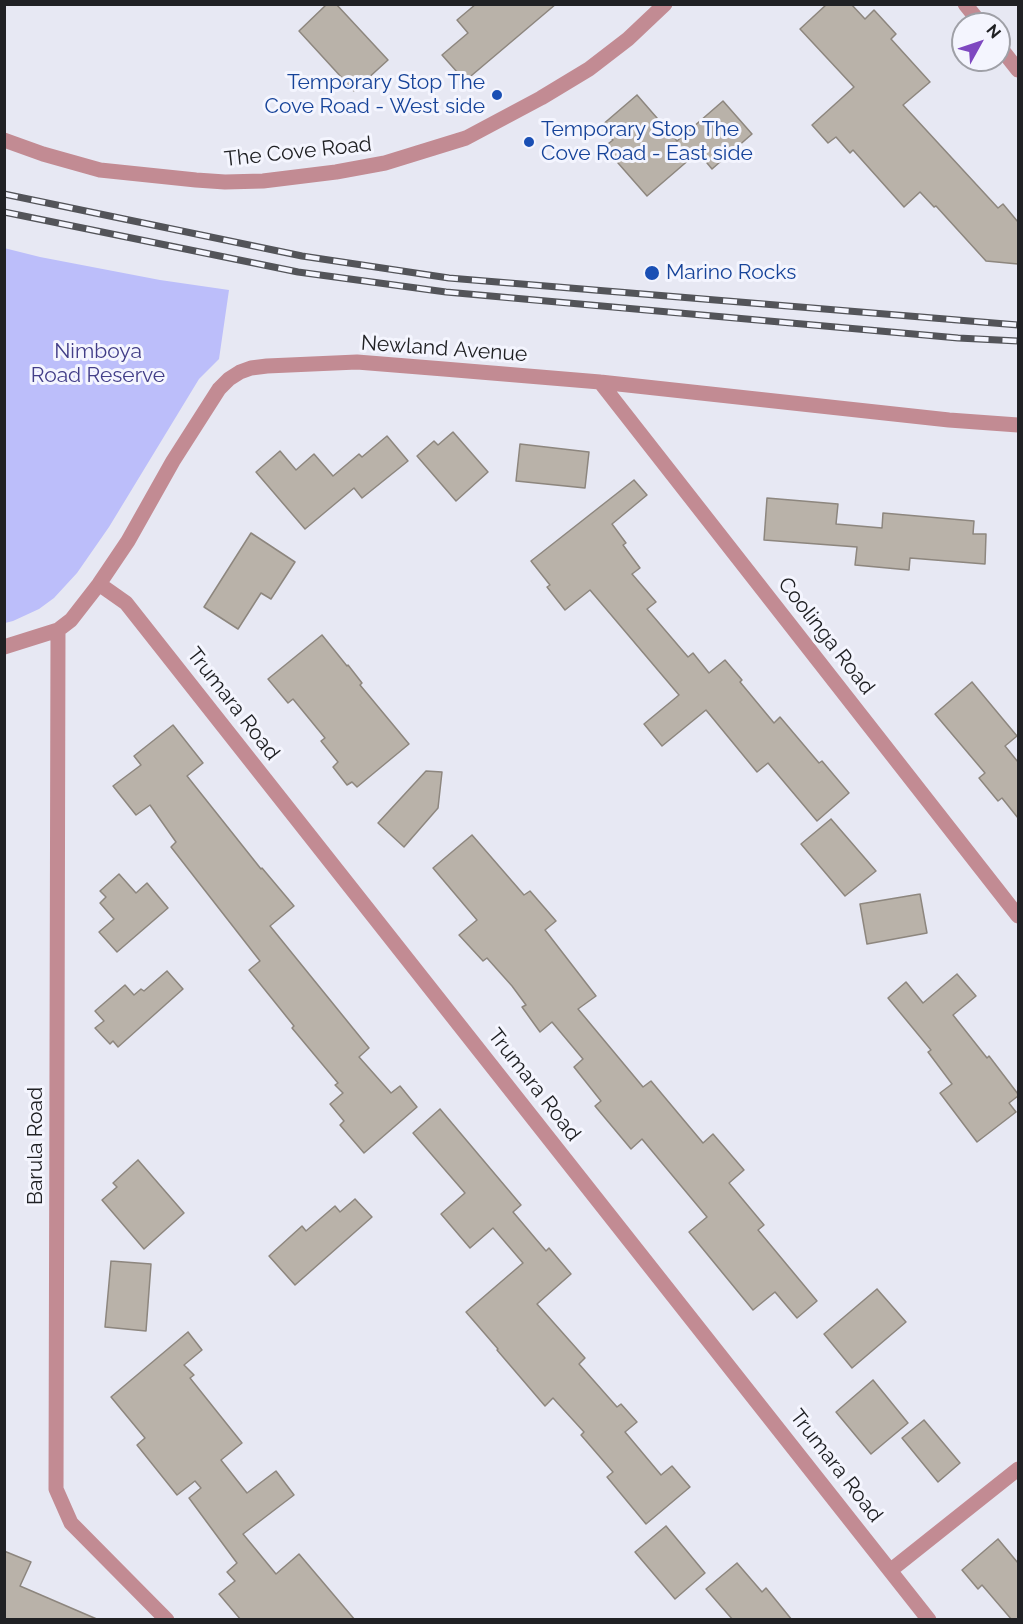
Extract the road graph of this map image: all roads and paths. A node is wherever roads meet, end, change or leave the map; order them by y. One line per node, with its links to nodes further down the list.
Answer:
1 (664, 4): 2 (street, The Cove Road)
2 (4, 140)
3 (600, 382): 4 (street, Newland Avenue); 5 (street, Newland Avenue); 8 (street, Coolinga Road)
4 (1018, 424)
5 (99, 584): 6 (street, Newland Avenue); 10 (street, Trumara Road)
6 (58, 630): 7 (street, Newland Avenue); 11 (street, Barula Road)
7 (4, 647)
8 (1018, 916)
9 (1018, 1469): 10 (street)
10 (891, 1570): 12 (street, Trumara Road)
11 (167, 1620)
12 (929, 1620)

